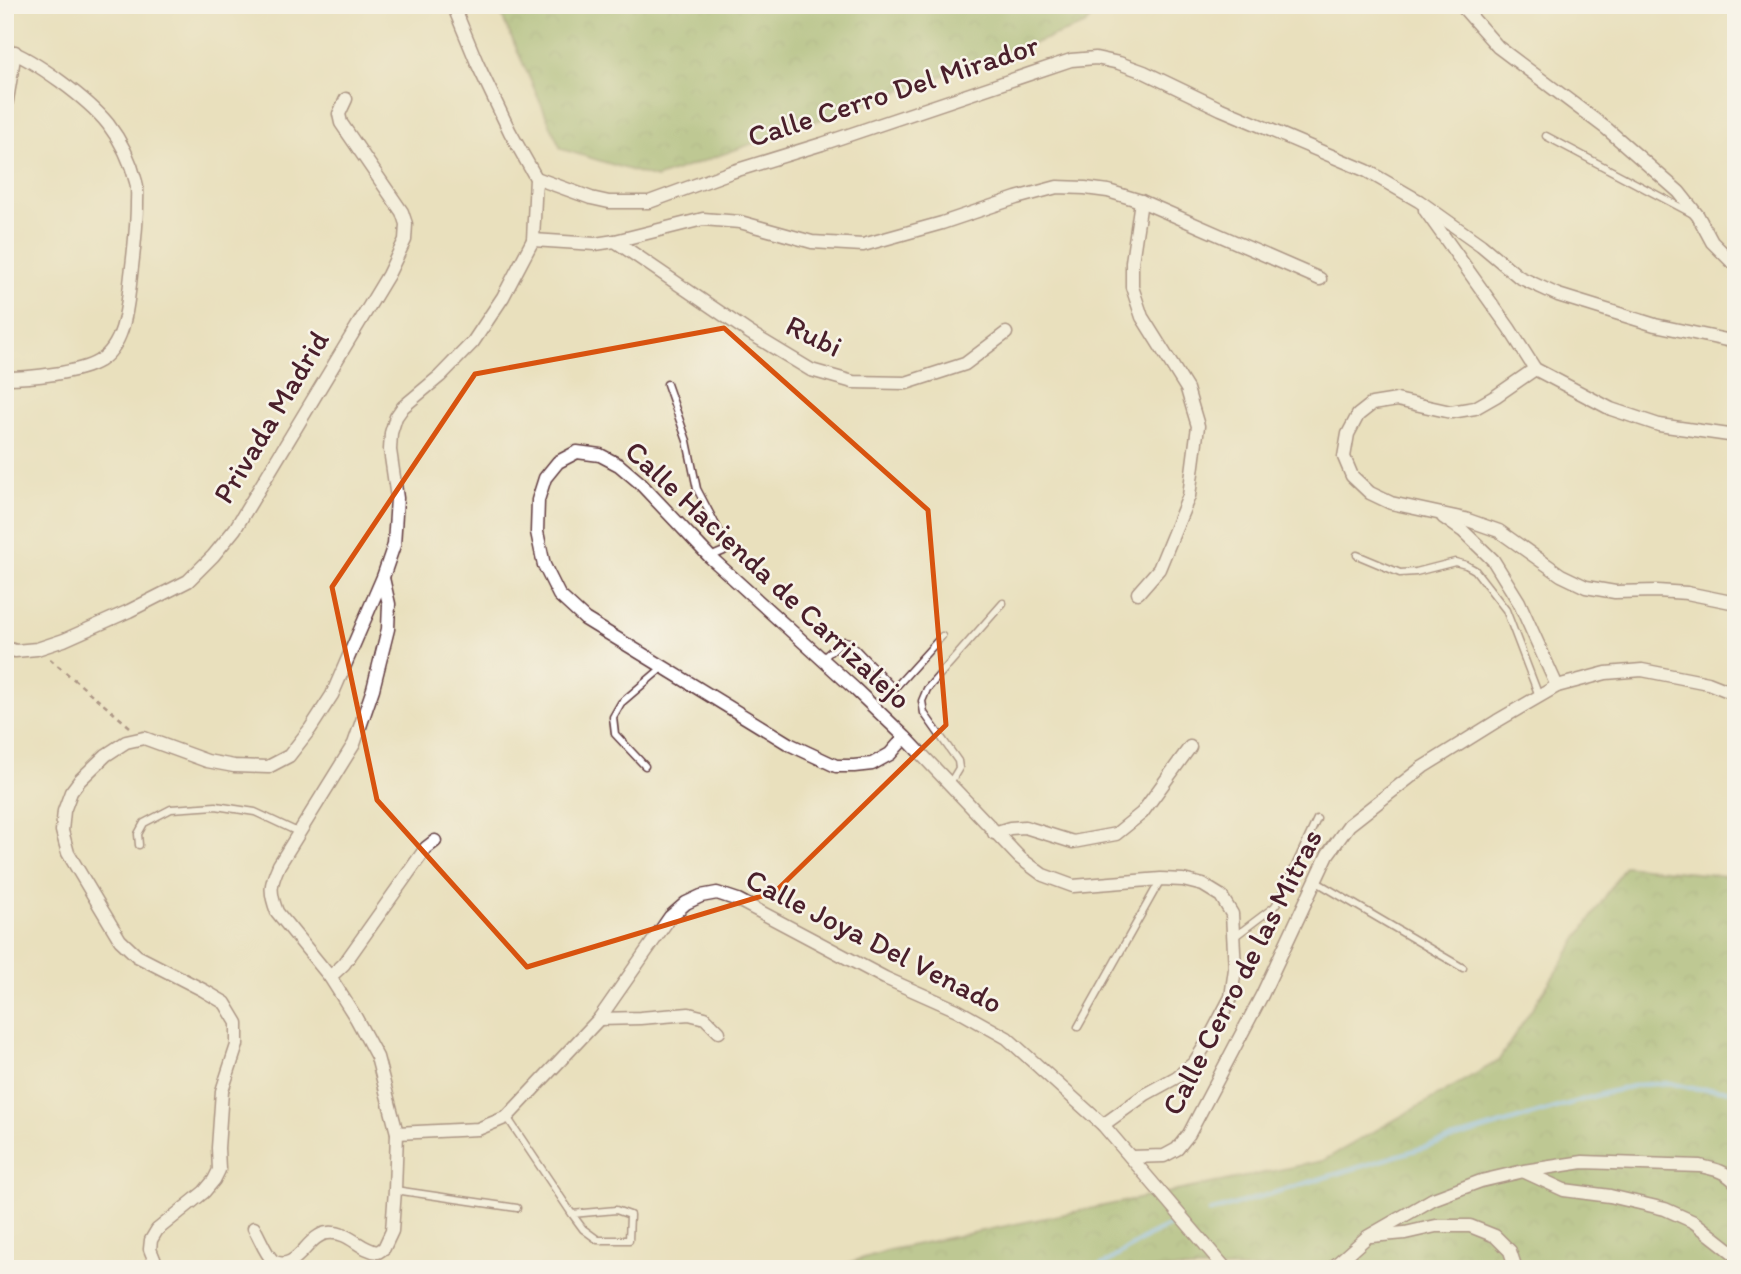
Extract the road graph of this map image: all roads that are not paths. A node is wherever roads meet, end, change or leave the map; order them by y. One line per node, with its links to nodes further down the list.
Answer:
1 (453, 5): 7 (street)
2 (1461, 5): 10 (street)
3 (10, 51): 5 (street); 18 (street)
4 (346, 99): 29 (street, Privada Madrid)
5 (5, 112)
6 (1546, 136): 10 (lane)
7 (536, 178): 9 (street, Calle Cerro Del Mirador); 11 (street)
8 (1141, 201): 12 (street); 14 (street); 25 (street)
9 (1419, 201): 16 (street); 17 (street, Calle Cerro Del Mirador)
10 (1698, 216): 13 (street)
11 (533, 240): 12 (street); 24 (street)
12 (615, 242): 15 (street, Rubi)
13 (1736, 263)
14 (1320, 279)
15 (1006, 333)
16 (1736, 342)
17 (1535, 369): 20 (street); 21 (street)
18 (5, 378)
19 (667, 384): 23 (lane)
20 (1736, 436)
21 (1437, 513): 27 (street); 32 (street)
22 (1357, 555): 34 (lane)
23 (710, 557): 30 (street, Calle Hacienda de Carrizalejo); 31 (street, Calle Hacienda de Carrizalejo)
24 (383, 578): 43 (street); 66 (street)
25 (1138, 593)
26 (1003, 603): 39 (lane)
27 (1736, 603)
28 (942, 636): 30 (lane)
29 (5, 647)
30 (822, 659): 35 (street, Calle Hacienda de Carrizalejo)
31 (663, 667): 35 (street, Calle Hacienda de Carrizalejo); 37 (lane)
32 (1557, 686): 33 (street, Calle Cerro de las Mitras); 34 (street, Calle Cerro de las Mitras)
33 (1736, 694)
34 (1539, 697): 47 (street, Calle Cerro de las Mitras)
35 (905, 737): 39 (street, Calle Hacienda de Carrizalejo)
36 (1190, 747): 42 (street)
37 (645, 766)
38 (1736, 782): 40 (lane)
39 (949, 785): 42 (street, Calle Hacienda de Carrizalejo)
40 (1733, 811)
41 (1317, 819): 48 (lane)
42 (994, 832): 46 (street, Calle Hacienda de Carrizalejo)
43 (300, 833): 45 (lane); 50 (street)
44 (435, 841): 50 (street)
45 (139, 845)
46 (1161, 879): 48 (street, Calle Hacienda de Carrizalejo); 52 (lane)
47 (1315, 881): 49 (lane); 57 (street, Calle Cerro de las Mitras)
48 (1234, 937): 55 (street, Calle Hacienda de Carrizalejo)
49 (1463, 968)
50 (330, 976): 56 (street)
51 (598, 1018): 53 (street); 54 (street, Calle Joya Del Venado); 55 (street, Calle Joya Del Venado)
52 (1078, 1027)
53 (719, 1032)
54 (507, 1117): 56 (street, Calle Joya Del Venado); 62 (lane)
55 (1103, 1125): 57 (street, Calle Joya Del Venado)
56 (397, 1133): 60 (street)
57 (1131, 1157): 67 (street, Calle Joya Del Venado)
58 (1524, 1171): 59 (street); 64 (street); 65 (street)
59 (1736, 1183)
60 (396, 1190): 61 (lane); 63 (street)
61 (517, 1208)
62 (572, 1214): 62 (lane)
63 (254, 1228)
64 (1367, 1237): 68 (street); 69 (street)
65 (1736, 1255)
66 (158, 1269)
67 (1226, 1269)
68 (1331, 1269)
69 (1516, 1269)

